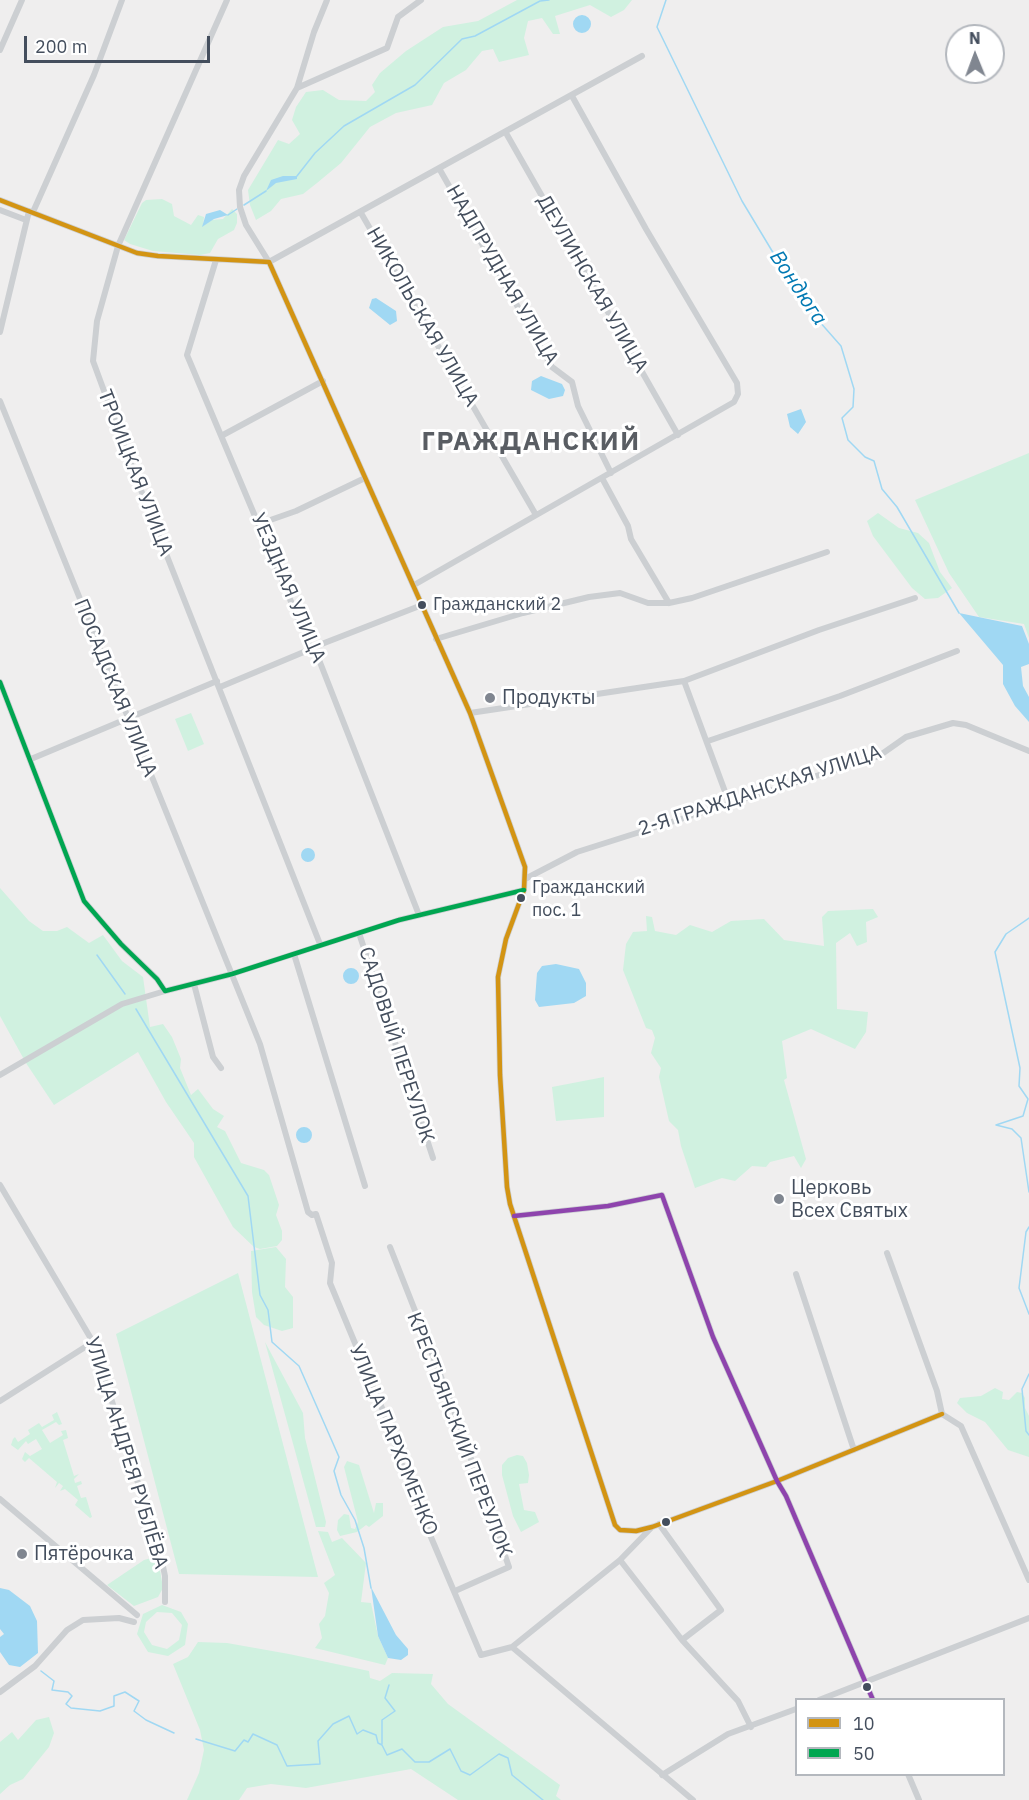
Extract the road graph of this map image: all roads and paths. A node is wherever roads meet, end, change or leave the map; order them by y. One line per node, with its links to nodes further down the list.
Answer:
1 (22, 0): 6 (street)
2 (122, 0): 14 (street)
3 (227, 0): 17 (street, ТРОИЦКАЯ УЛИЦА)
4 (327, 0): 8 (street)
5 (421, 0): 8 (street)
6 (0, 50)
7 (642, 56): 9 (street)
8 (297, 88): 19 (street)
9 (572, 96): 10 (street); 24 (street)
10 (506, 133): 11 (street); 24 (street, ДЕУЛИНСКАЯ УЛИЦА)
11 (440, 170): 15 (street); 25 (street, НАДПРУДНАЯ УЛИЦА)
12 (0, 200): 14 (street)
13 (0, 210): 16 (street)
14 (31, 212): 16 (street); 17 (street)
15 (361, 213): 19 (street); 28 (street, НИКОЛЬСКАЯ УЛИЦА)
16 (26, 220): 20 (street)
17 (118, 246): 18 (street); 40 (street, ТРОИЦКАЯ УЛИЦА)
18 (216, 260): 19 (street); 23 (street, УЕЗДНАЯ УЛИЦА)
19 (269, 262): 21 (street)
20 (0, 332)
21 (323, 381): 23 (street); 26 (street)
22 (0, 401): 42 (street, ПОСАДСКАЯ УЛИЦА)
23 (223, 435): 29 (street, УЕЗДНАЯ УЛИЦА)
24 (678, 435): 25 (street)
25 (611, 473): 27 (street)
26 (365, 478): 29 (street); 31 (street)
27 (602, 478): 28 (street); 33 (street)
28 (536, 515): 31 (street)
29 (259, 524): 36 (street, УЕЗДНАЯ УЛИЦА)
30 (827, 552): 33 (street)
31 (414, 585): 34 (street)
32 (915, 598): 38 (street)
33 (669, 603): 35 (street)
34 (423, 605): 35 (street); 36 (street)
35 (436, 639): 41 (street)
36 (312, 648): 40 (street); 49 (street, УЕЗДНАЯ УЛИЦА)
37 (957, 651): 43 (street)
38 (684, 681): 41 (street); 43 (street)
39 (0, 682): 45 (street)
40 (219, 684): 42 (street); 51 (street, ТРОИЦКАЯ УЛИЦА)
41 (470, 712): 47 (street)
42 (127, 718): 45 (street); 53 (street, ПОСАДСКАЯ УЛИЦА)
43 (708, 741): 46 (street)
44 (1029, 751): 46 (street, 2-Я ГРАЖДАНСКАЯ УЛИЦА)
45 (31, 759): 55 (street)
46 (730, 805): 47 (street, 2-Я ГРАЖДАНСКАЯ УЛИЦА)
47 (525, 879): 48 (street)
48 (524, 890): 49 (street); 61 (street)
49 (419, 915): 50 (street)
50 (359, 933): 51 (street); 58 (street, САДОВЫЙ ПЕРЕУЛОК)
51 (320, 944): 52 (street)
52 (294, 954): 53 (street); 60 (street)
53 (232, 974): 54 (street); 74 (street, УЛИЦА ПАРХОМЕНКО)
54 (194, 984): 55 (street); 56 (street)
55 (165, 991): 57 (street)
56 (221, 1068)
57 (0, 1075)
58 (433, 1158)
59 (0, 1185): 65 (street, УЛИЦА АНДРЕЯ РУБЛЁВА)
60 (366, 1186)
61 (514, 1216): 69 (street); 71 (street)
62 (390, 1247): 74 (street, КРЕСТЬЯНСКИЙ ПЕРЕУЛОК)
63 (887, 1253): 67 (street)
64 (796, 1274): 68 (street)
65 (93, 1342): 66 (street); 75 (street, УЛИЦА АНДРЕЯ РУБЛЁВА)
66 (0, 1401)
67 (942, 1414): 68 (street); 73 (street)
68 (854, 1450): 69 (street)
69 (777, 1481): 71 (street); 79 (street)
70 (0, 1499): 80 (street)
71 (656, 1526): 72 (street); 77 (street)
72 (620, 1560): 77 (street); 78 (street)
73 (1029, 1580)
74 (455, 1591): 78 (street, УЛИЦА ПАРХОМЕНКО)
75 (165, 1602)
76 (1029, 1618): 79 (street)
77 (682, 1640): 84 (street)
78 (512, 1647): 85 (street)
79 (865, 1682): 81 (street); 82 (street)
80 (0, 1692)
81 (824, 1698)
82 (872, 1698)
83 (795, 1709): 84 (street)
84 (752, 1726): 85 (street)
85 (662, 1775): 87 (street)
86 (909, 1776): 88 (street)
87 (693, 1800)
88 (919, 1800)

